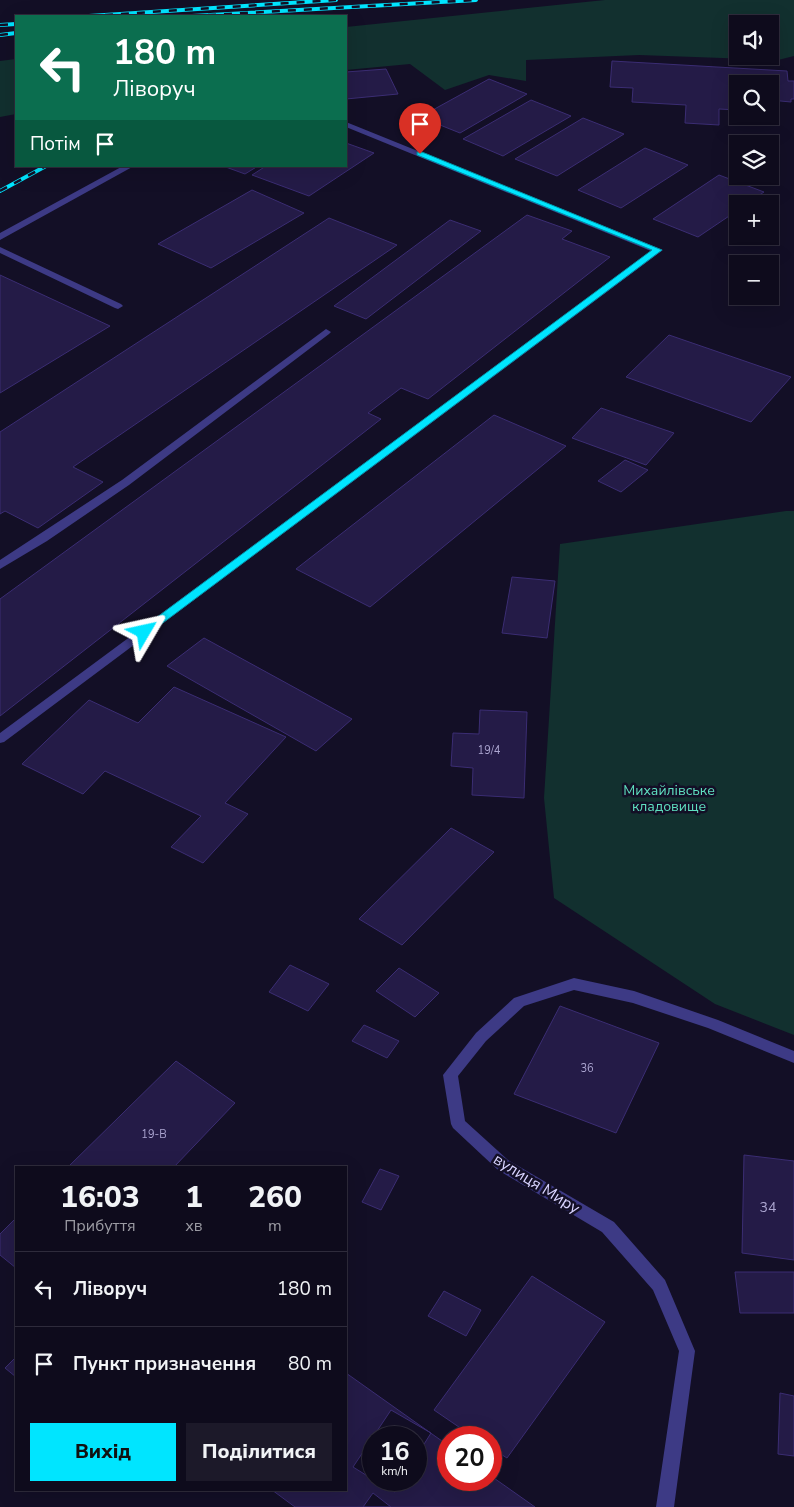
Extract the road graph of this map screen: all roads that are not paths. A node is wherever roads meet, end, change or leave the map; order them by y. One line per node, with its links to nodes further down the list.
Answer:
1 (347, 124): 8 (street)
2 (128, 167): 3 (street)
3 (0, 237)
4 (0, 250): 5 (street)
5 (118, 306)
6 (326, 332): 7 (street)
7 (0, 565)
8 (0, 739)
9 (794, 1057): 10 (street, вулиця Миру)
10 (665, 1507)

